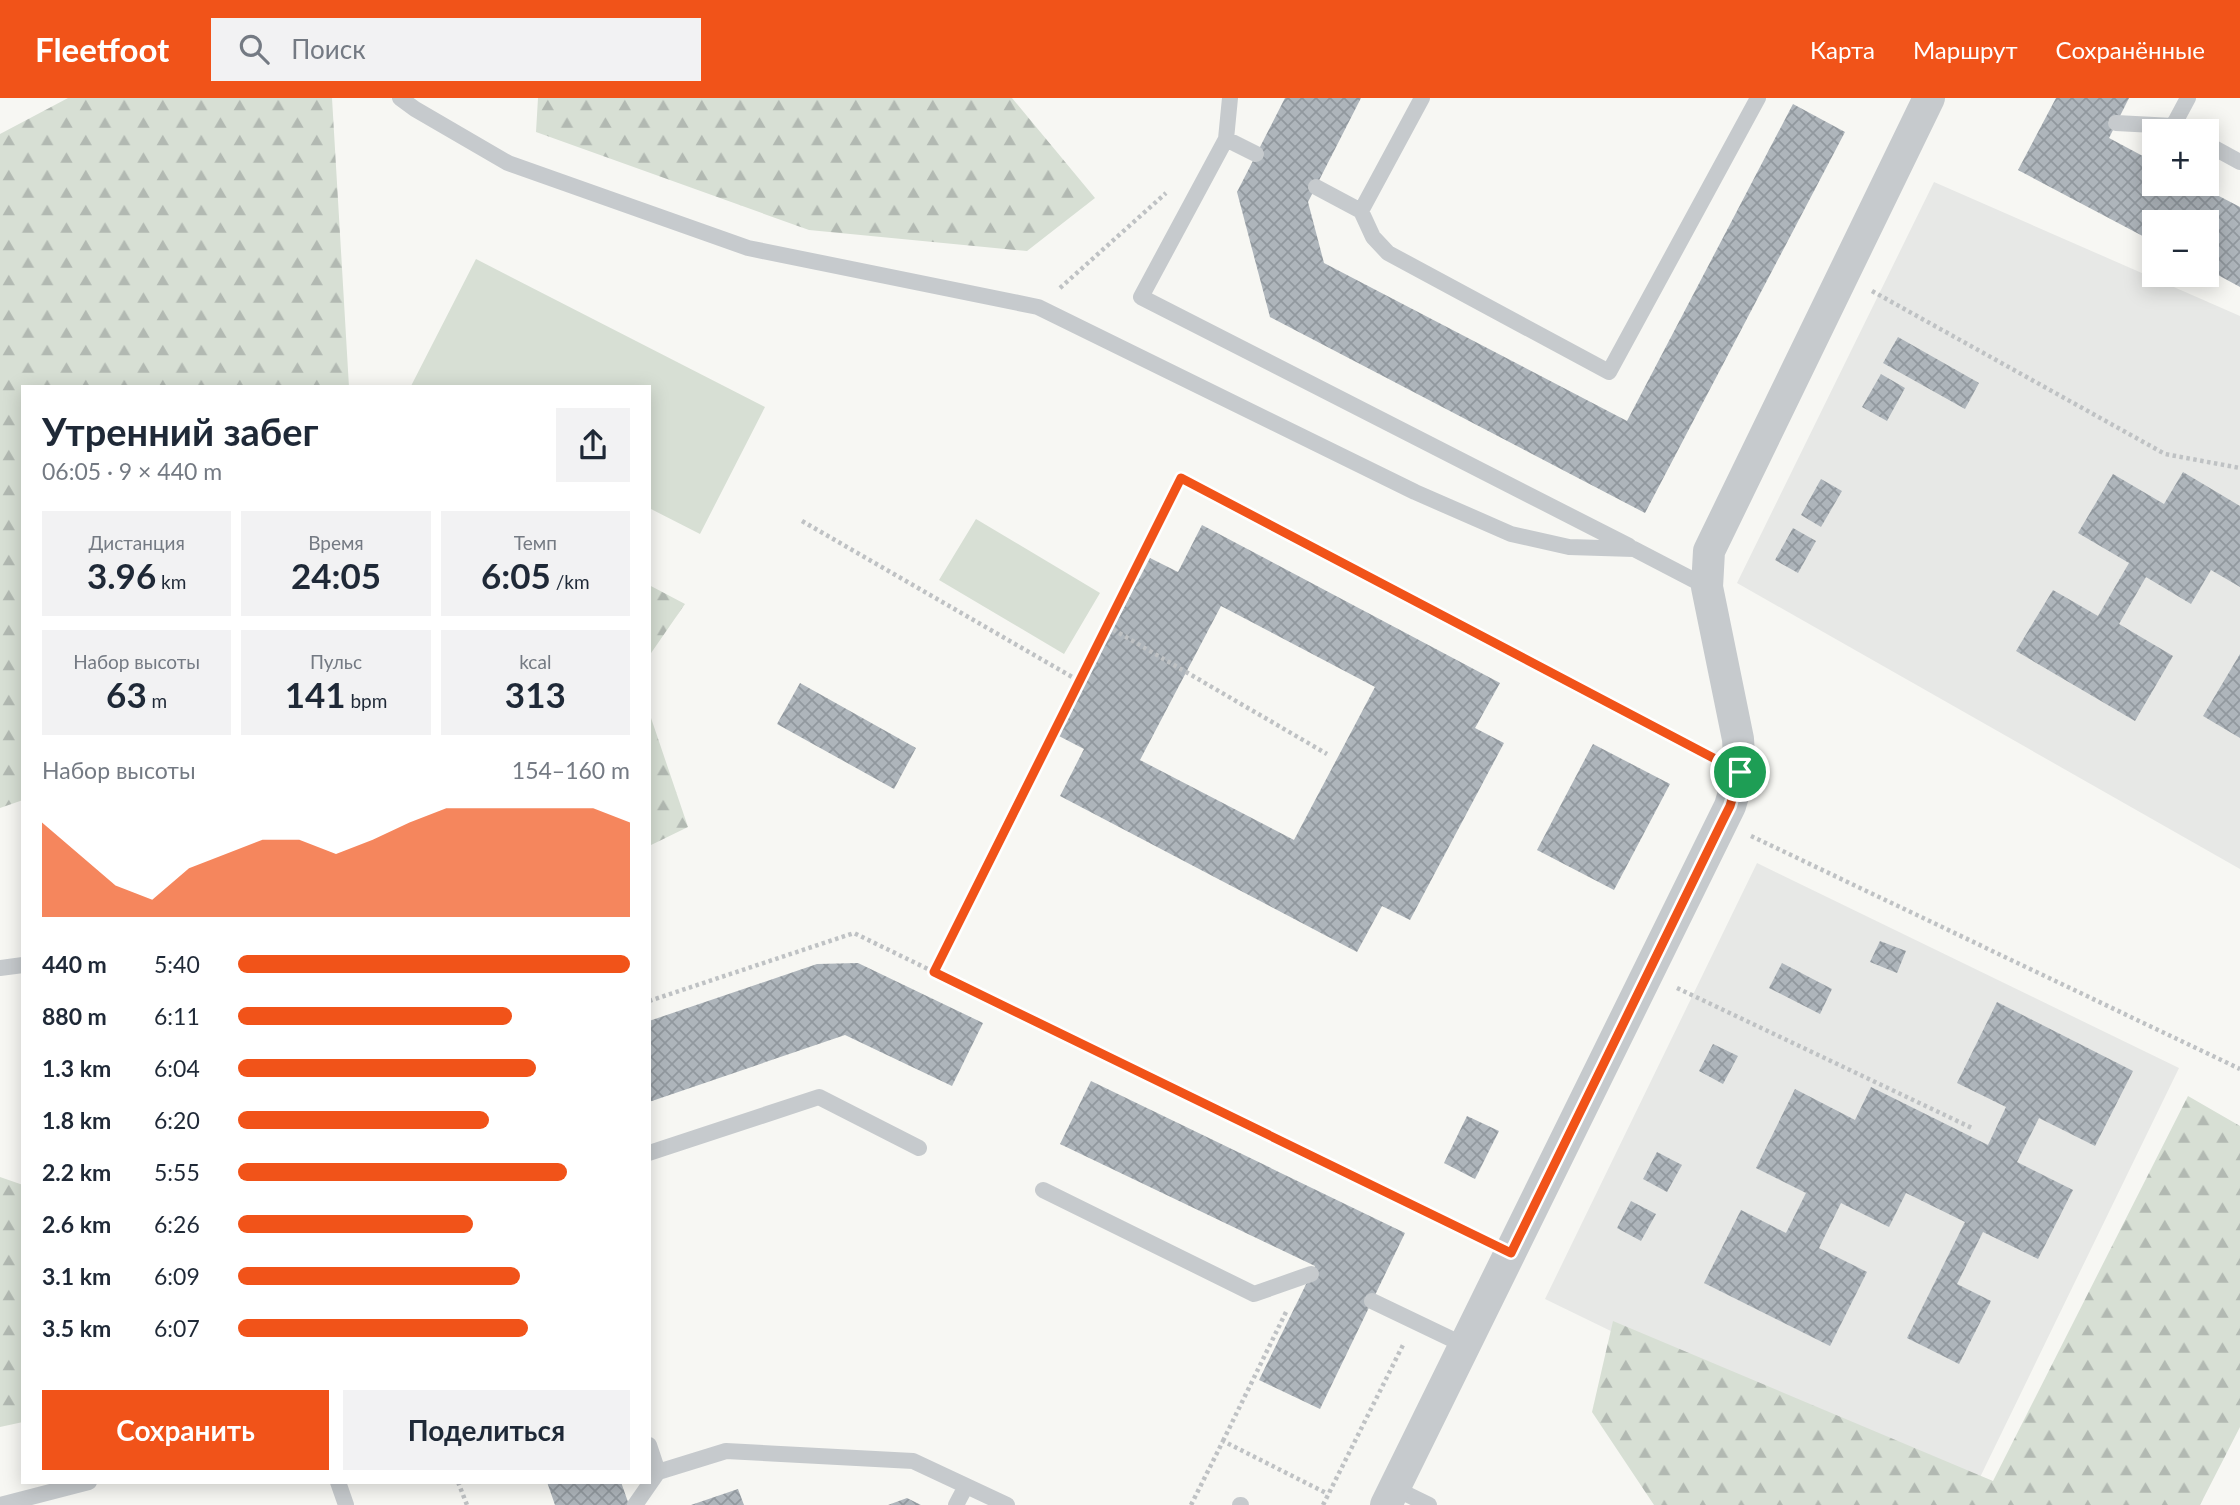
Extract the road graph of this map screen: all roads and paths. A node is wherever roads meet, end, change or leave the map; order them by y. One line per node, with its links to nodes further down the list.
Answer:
1 (400, 98): 18 (lane)
2 (1230, 98): 10 (lane)
3 (1422, 98): 16 (lane)
4 (1758, 98): 16 (lane)
5 (2188, 98): 7 (lane)
6 (1928, 99): 17 (street)
7 (2181, 119)
8 (2116, 123): 9 (lane)
9 (2142, 126)
10 (1226, 139): 12 (lane); 21 (lane)
11 (2219, 151): 13 (lane)
12 (1256, 154)
13 (2240, 162)
14 (1316, 187): 16 (lane)
15 (1167, 192): 18 (path)
16 (1361, 211)
17 (1843, 275): 19 (path); 22 (street)
18 (1038, 307): 21 (lane)
19 (2240, 468)
20 (802, 521): 24 (path)
21 (1634, 549): 22 (lane)
22 (1707, 587): 26 (street)
23 (1107, 626): 24 (path); 25 (path); 26 (path)
24 (1079, 681): 28 (path)
25 (1327, 754)
26 (1740, 772): 27 (street)
27 (1722, 822): 29 (street); 31 (path)
28 (934, 972): 30 (path); 36 (path)
29 (1648, 974): 32 (path); 36 (street)
30 (651, 1000)
31 (2240, 1069)
32 (1974, 1129)
33 (919, 1148): 34 (lane)
34 (651, 1152)
35 (1043, 1190): 37 (lane)
36 (1511, 1253): 40 (street)
37 (1307, 1275): 41 (path)
38 (1372, 1301): 39 (lane)
39 (1415, 1321): 40 (lane); 50 (path)
40 (1466, 1346): 51 (street)
41 (1223, 1441): 50 (path); 58 (path)
42 (651, 1450): 43 (lane)
43 (659, 1472): 44 (lane); 49 (lane)
44 (651, 1483)
45 (81, 1484): 52 (lane)
46 (339, 1484): 53 (lane)
47 (459, 1484): 54 (path)
48 (650, 1484): 55 (lane)
49 (966, 1486): 56 (lane); 57 (lane)
50 (1328, 1494): 59 (path)
51 (1390, 1497): 60 (lane)
52 (0, 1505)
53 (346, 1505)
54 (467, 1505)
55 (635, 1505)
56 (956, 1505)
57 (1007, 1505)
58 (1191, 1505)
59 (1323, 1505)
60 (1429, 1505)

